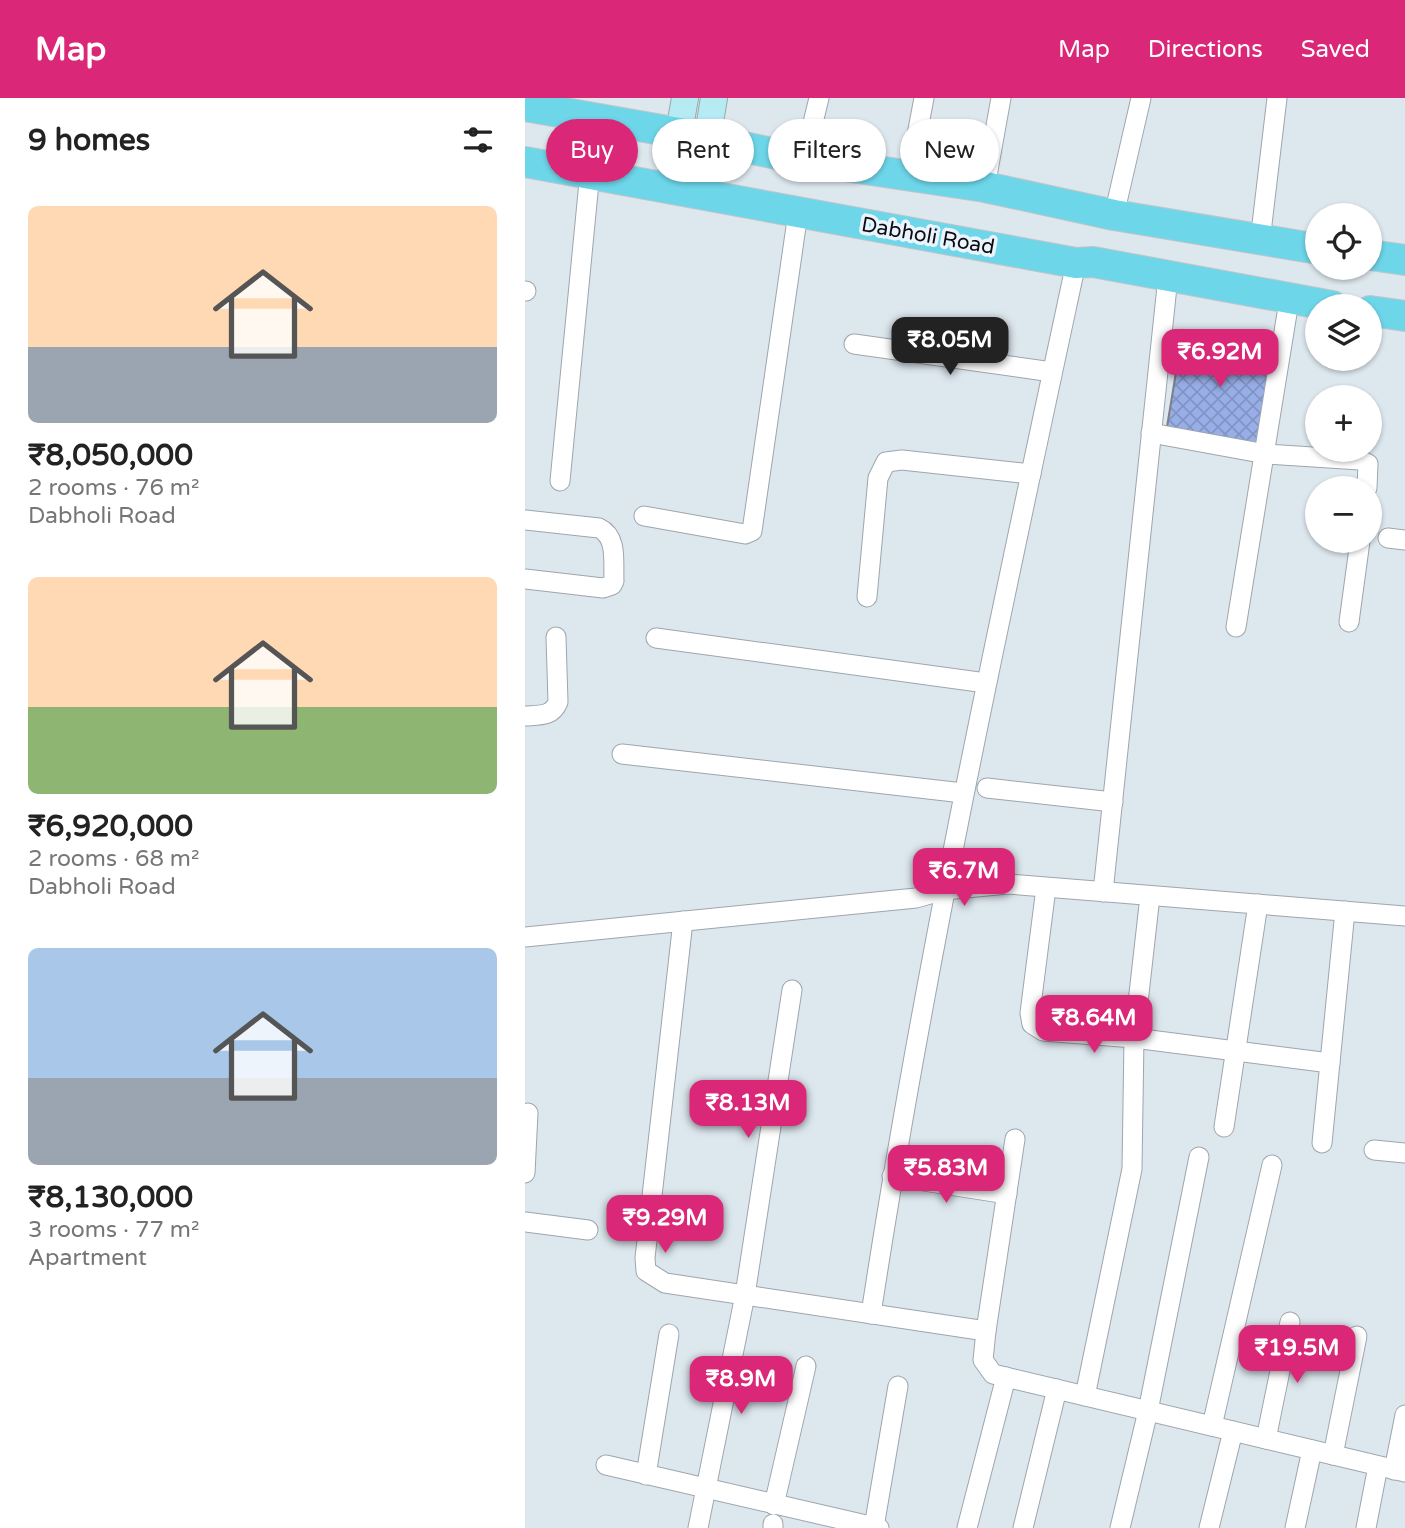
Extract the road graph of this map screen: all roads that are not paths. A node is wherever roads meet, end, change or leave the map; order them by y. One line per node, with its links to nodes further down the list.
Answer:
1 (685, 98): 9 (street)
2 (714, 98): 10 (street)
3 (819, 98): 11 (street)
4 (924, 98): 12 (street)
5 (1001, 98): 21 (street)
6 (1141, 98): 25 (street)
7 (1277, 98): 26 (street)
8 (525, 106): 13 (main road)
9 (689, 119)
10 (702, 119)
11 (814, 119)
12 (920, 119)
13 (652, 129)
14 (525, 162): 15 (main road, Dabholi Road)
15 (546, 165)
16 (589, 182): 42 (street)
17 (636, 182): 22 (main road, Dabholi Road)
18 (672, 182): 22 (street)
19 (697, 182): 23 (street)
20 (947, 182): 21 (main road)
21 (985, 187): 25 (main road)
22 (669, 189): 23 (main road, Dabholi Road)
23 (698, 194): 24 (main road, Dabholi Road)
24 (798, 213): 30 (main road, Dabholi Road); 43 (street)
25 (1114, 215): 26 (main road)
26 (1260, 242): 27 (main road)
27 (1305, 247)
28 (1382, 257): 29 (main road)
29 (1405, 260)
30 (1076, 263): 31 (main road, Dabholi Road); 37 (street)
31 (1168, 277): 32 (main road, Dabholi Road); 38 (street)
32 (1289, 301): 33 (main road, Dabholi Road); 39 (street)
33 (1305, 303)
34 (1382, 313): 35 (main road)
35 (1405, 316)
36 (854, 344): 37 (street)
37 (1052, 372): 40 (street)
38 (1151, 433): 39 (street); 57 (street)
39 (1266, 454): 41 (street); 49 (street)
40 (1031, 474): 47 (street); 52 (street)
41 (1368, 476)
42 (560, 481)
43 (644, 516)
44 (525, 520): 46 (street)
45 (1358, 553): 48 (street)
46 (525, 579)
47 (867, 597)
48 (1349, 622)
49 (1235, 627)
50 (557, 637): 53 (street)
51 (656, 638): 52 (street)
52 (986, 683): 56 (street)
53 (525, 716)
54 (622, 754): 56 (street)
55 (987, 788): 57 (street)
56 (963, 793): 59 (street)
57 (1113, 802): 60 (street)
58 (1046, 888): 59 (street); 60 (street); 68 (street)
59 (943, 890): 65 (street); 80 (street)
60 (1103, 892): 61 (street)
61 (1150, 896): 62 (street); 68 (street)
62 (1258, 904): 63 (street); 69 (street)
63 (1345, 911): 64 (street); 70 (street)
64 (1405, 916)
65 (683, 921): 66 (street); 84 (street)
66 (525, 937)
67 (792, 990): 84 (street)
68 (1134, 1038): 69 (street); 94 (street)
69 (1236, 1051): 70 (street); 72 (street)
70 (1330, 1063): 74 (street)
71 (528, 1113): 79 (street)
72 (1224, 1127)
73 (1015, 1139): 81 (street)
74 (1322, 1143)
75 (1374, 1150): 76 (street)
76 (1405, 1153)
77 (1199, 1157): 95 (street)
78 (1272, 1166): 97 (street)
79 (525, 1174)
80 (892, 1176): 81 (street); 85 (street)
81 (1007, 1194): 87 (street)
82 (525, 1222): 83 (street)
83 (588, 1230)
84 (745, 1295): 85 (street); 105 (street)
85 (871, 1314): 87 (street)
86 (1290, 1322): 99 (street)
87 (986, 1331): 91 (street)
88 (670, 1334): 104 (street)
89 (1357, 1336): 101 (street)
90 (807, 1366): 106 (street)
91 (1006, 1377): 93 (street); 109 (street)
92 (898, 1386): 107 (street)
93 (1057, 1389): 94 (street); 110 (street)
94 (1085, 1396): 95 (street)
95 (1149, 1411): 97 (street); 111 (street)
96 (1405, 1415): 103 (street)
97 (1212, 1426): 98 (street)
98 (1233, 1431): 99 (street); 112 (street)
99 (1266, 1439): 100 (street)
100 (1312, 1450): 101 (street); 113 (street)
101 (1333, 1455): 103 (street)
102 (606, 1465): 104 (street)
103 (1393, 1469): 114 (street)
104 (646, 1475): 105 (street)
105 (706, 1490): 106 (street); 108 (street)
106 (773, 1519): 107 (street)
107 (877, 1527)
108 (698, 1528)
109 (967, 1528)
110 (1023, 1528)
111 (1120, 1528)
112 (1209, 1528)
113 (1295, 1528)
114 (1366, 1528)

